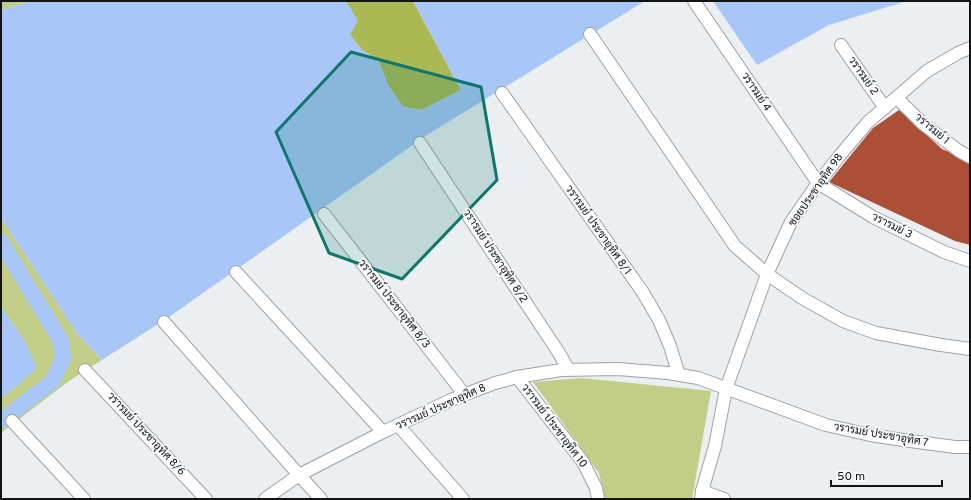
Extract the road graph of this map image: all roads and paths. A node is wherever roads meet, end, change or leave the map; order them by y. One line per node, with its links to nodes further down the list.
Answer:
1 (694, 1): 10 (street, วรารมย์ 4)
2 (590, 34): 14 (street)
3 (841, 45): 7 (street, วรารมย์ 2)
4 (970, 48): 6 (street, ซอยประชาอุทิศ 98)
5 (502, 93): 19 (street, วรารมย์ ประชาอุทิศ 8/1)
6 (897, 98): 7 (street, ซอยประชาอุทิศ 98); 9 (street, วรารมย์ 1)
7 (885, 108): 10 (street, ซอยประชาอุทิศ 98)
8 (420, 143): 17 (street, วรารมย์ ประชาอุทิศ 8/2)
9 (970, 157)
10 (818, 183): 12 (street, วรารมย์ 3); 14 (street, ซอยประชาอุทิศ 98)
11 (324, 214): 22 (street, วรารมย์ ประชาอุทิศ 8/3)
12 (970, 261)
13 (236, 272): 25 (street)
14 (766, 274): 16 (street); 21 (street, ซอยประชาอุทิศ 98)
15 (164, 322): 27 (street)
16 (970, 349)
17 (568, 369): 19 (street, วรารมย์ ประชาอุทิศ 8); 20 (street, วรารมย์ ประชาอุทิศ 8)
18 (85, 370): 30 (street, วรารมย์ ประชาอุทิศ 8/6)
19 (678, 375): 21 (street, วรารมย์ ประชาอุทิศ 8)
20 (517, 377): 22 (street, วรารมย์ ประชาอุทิศ 8); 34 (street, วรารมย์ ประชาอุทิศ 10)
21 (726, 389): 26 (street, วรารมย์ ประชาอุทิศ 7); 28 (street, ซอยประชาอุทิศ 98)
22 (464, 394): 24 (street, วรารมย์ ประชาอุทิศ 8)
23 (12, 421): 29 (street)
24 (398, 425): 25 (street, วรารมย์ ประชาอุทิศ 8); 33 (street)
25 (383, 432): 27 (street, วรารมย์ ประชาอุทิศ 8)
26 (970, 447)
27 (299, 475): 31 (street, วรารมย์ ประชาอุทิศ 8); 32 (street)
28 (701, 495): 35 (street)
29 (84, 499)
30 (206, 499)
31 (265, 499)
32 (322, 499)
33 (463, 499)
34 (598, 499)
35 (724, 499)

